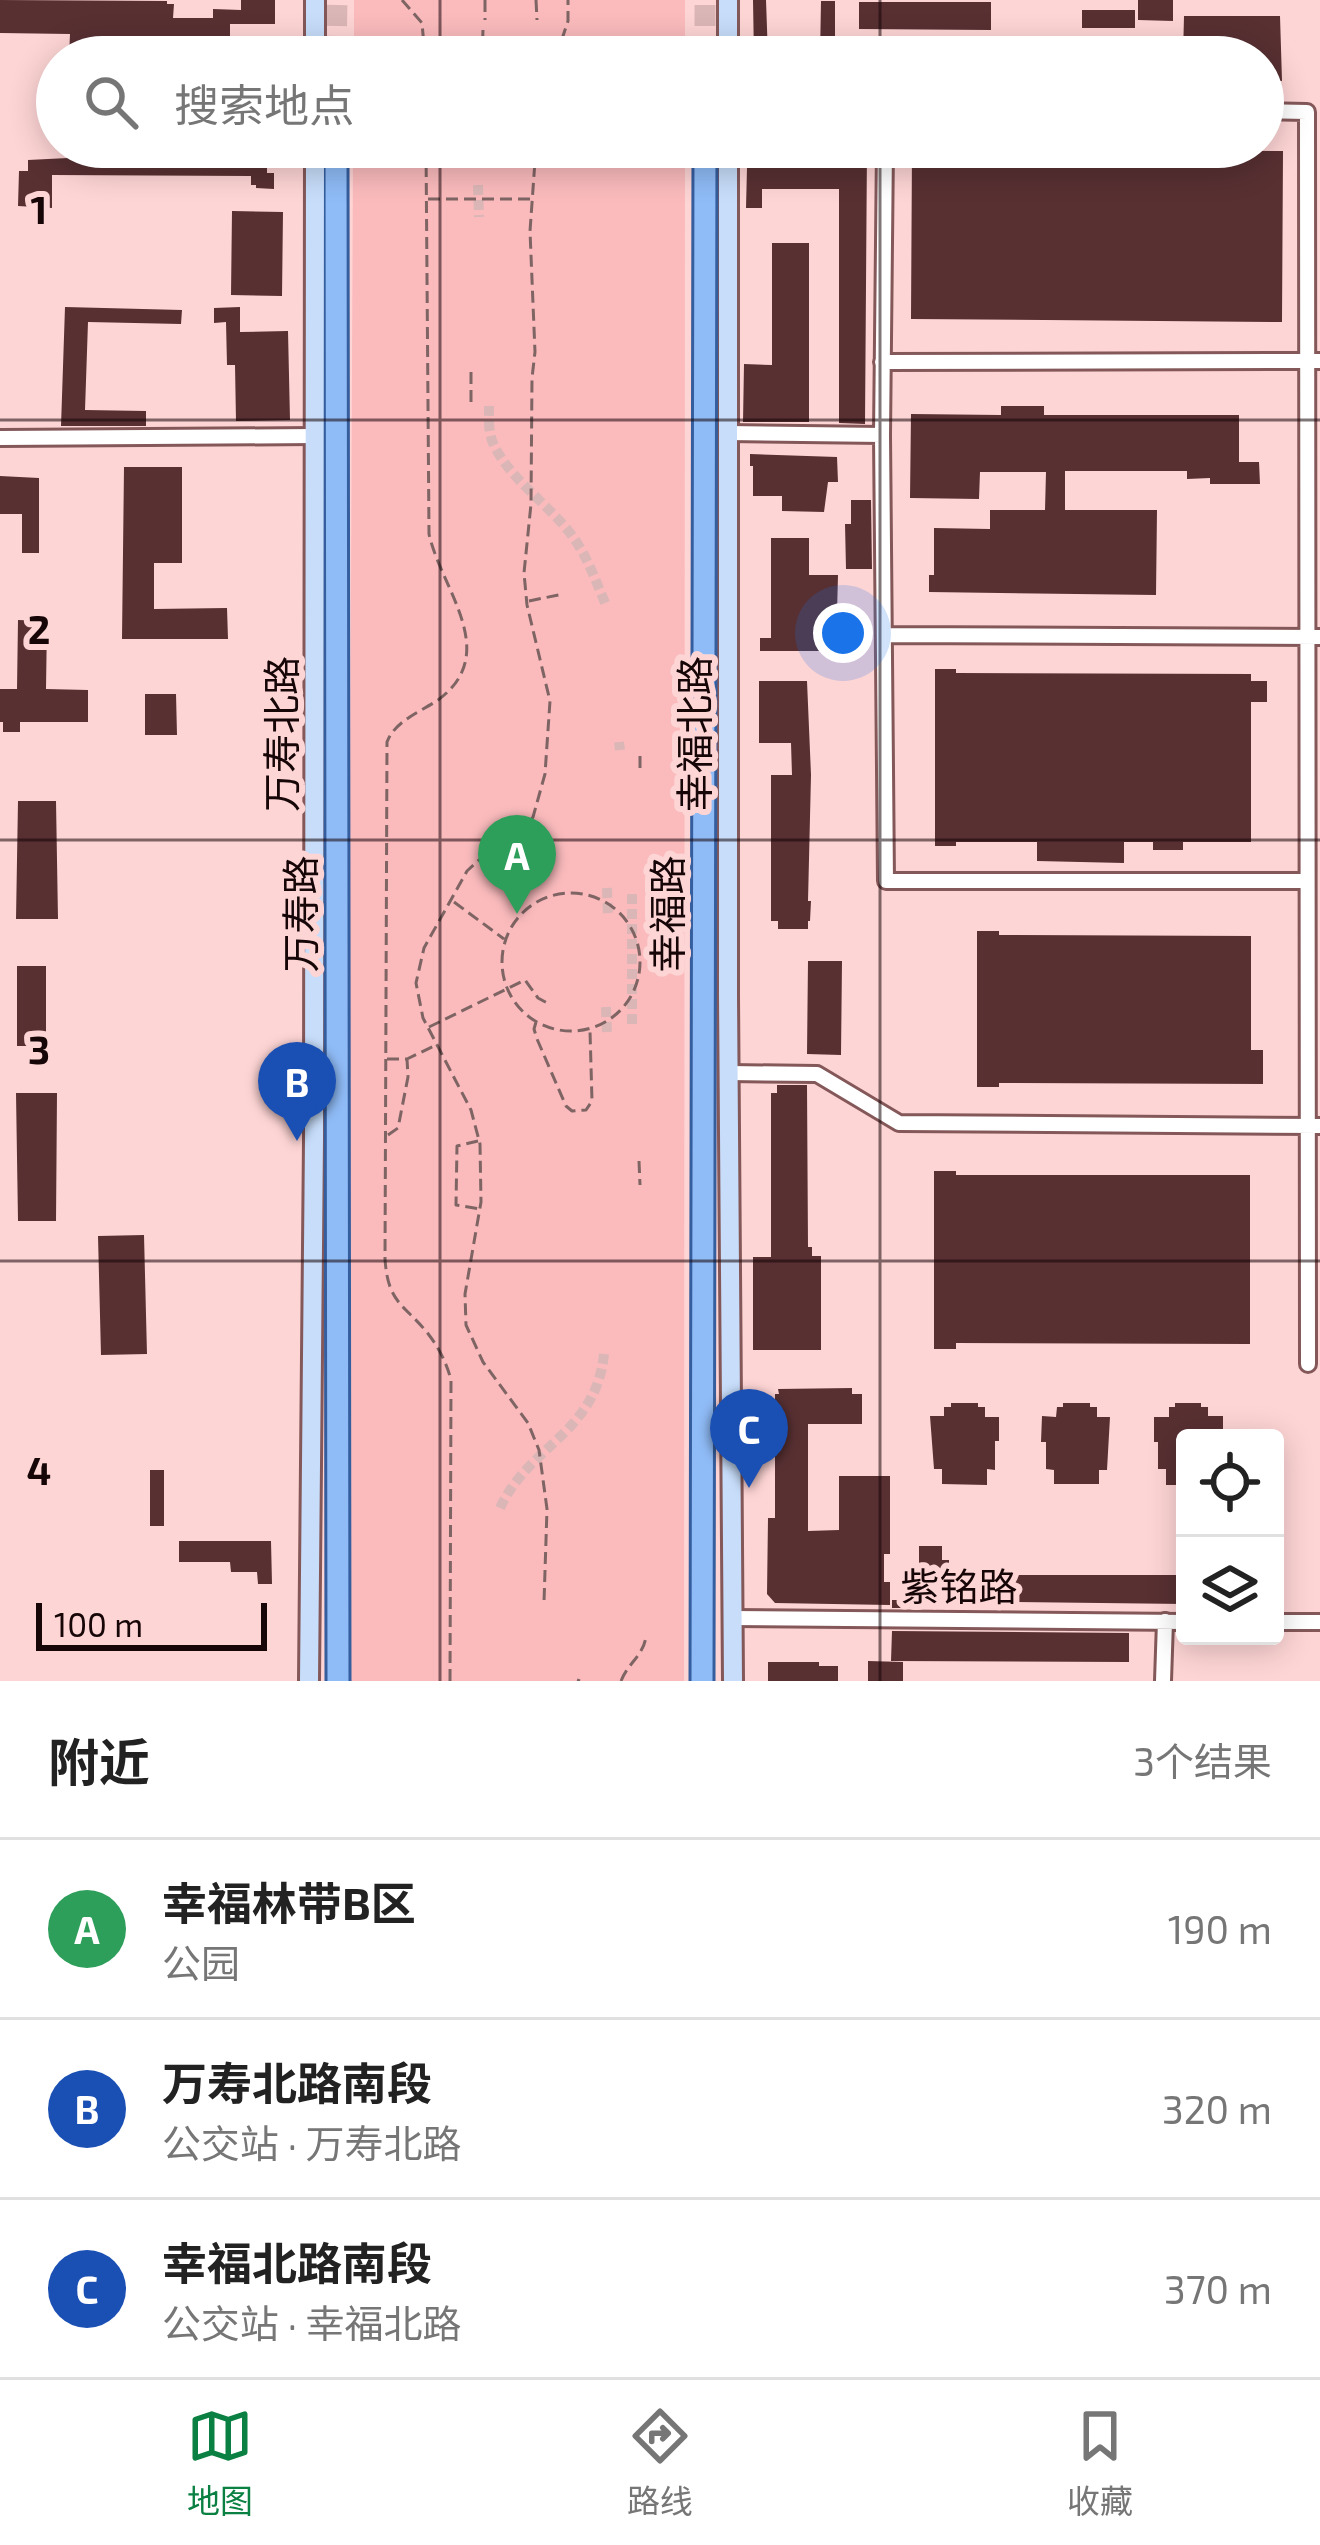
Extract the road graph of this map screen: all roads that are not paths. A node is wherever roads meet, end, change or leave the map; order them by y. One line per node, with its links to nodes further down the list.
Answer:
1 (315, 0): 3 (main road)
2 (728, 0): 4 (main road)
3 (315, 36)
4 (728, 36)
5 (1284, 111): 12 (street)
6 (315, 168): 15 (main road, 万寿北路)
7 (336, 168): 29 (main road, 万寿路)
8 (705, 168): 30 (main road, 幸福路)
9 (728, 168): 13 (main road, 幸福北路)
10 (885, 168): 11 (street)
11 (883, 362): 12 (street); 14 (street)
12 (1314, 362): 18 (street)
13 (728, 433): 14 (street); 20 (main road, 幸福北路)
14 (882, 435): 17 (street)
15 (316, 436): 16 (street); 28 (main road, 万寿北路)
16 (0, 438)
17 (884, 635): 18 (street); 19 (street)
18 (1314, 637): 19 (street)
19 (1307, 881): 21 (street)
20 (728, 1073): 21 (street); 23 (main road, 幸福北路)
21 (1314, 1126): 22 (street)
22 (1308, 1364)
23 (732, 1618): 24 (street, 紫铭路); 31 (main road, 幸福北路)
24 (1166, 1622): 25 (street, 紫铭路); 32 (street)
25 (1176, 1622)
26 (1284, 1622): 27 (street)
27 (1320, 1622)
28 (309, 1681)
29 (338, 1681)
30 (702, 1681)
31 (733, 1681)
32 (1163, 1681)

